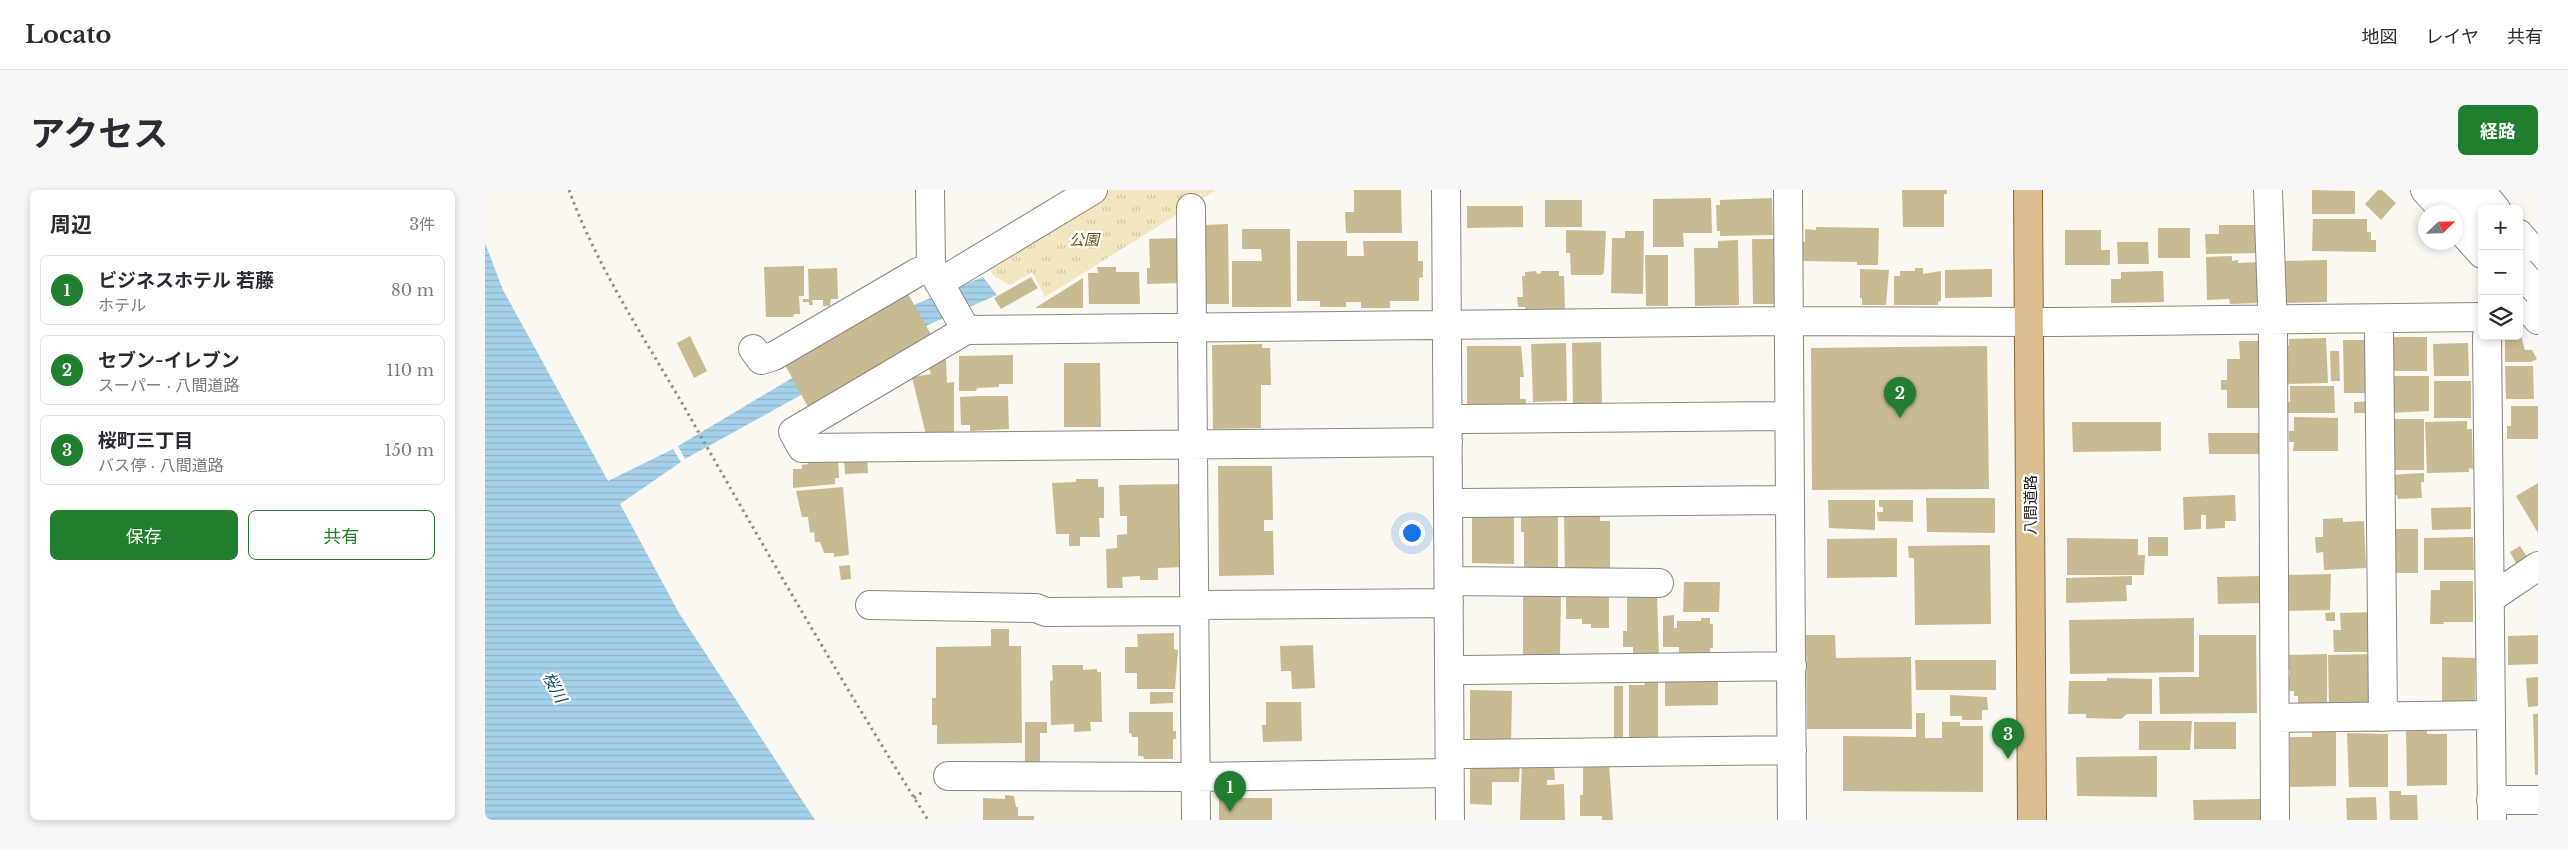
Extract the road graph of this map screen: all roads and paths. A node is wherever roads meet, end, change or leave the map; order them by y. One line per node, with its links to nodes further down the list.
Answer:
1 (569, 190): 58 (path)
2 (930, 190): 20 (street)
3 (1093, 190): 20 (street)
4 (1446, 190): 30 (street)
5 (1789, 190): 26 (street)
6 (2028, 190): 28 (main road, 八間道路)
7 (2268, 190): 27 (street)
8 (2425, 190): 11 (street)
9 (2448, 190): 14 (street)
10 (2479, 190): 12 (street)
11 (2439, 205)
12 (2492, 205)
13 (1191, 208): 29 (street)
14 (2478, 224)
15 (2463, 233): 17 (street)
16 (2523, 239): 18 (street)
17 (2478, 250)
18 (2538, 256): 21 (street)
19 (2523, 275): 22 (street, bridge)
20 (935, 276): 31 (street); 34 (street)
21 (2523, 280)
22 (2538, 292)
23 (2523, 303): 25 (street)
24 (2478, 318): 27 (street)
25 (2538, 320)
26 (1789, 321): 28 (street); 30 (street); 35 (street)
27 (2273, 321): 28 (street); 51 (street)
28 (2029, 322): 62 (main road, 八間道路)
29 (1192, 326): 30 (street); 31 (street); 38 (street)
30 (1447, 326): 37 (street)
31 (966, 330): 38 (street)
32 (2379, 330): 50 (street)
33 (2487, 340): 44 (street)
34 (753, 349)
35 (1789, 416): 36 (street); 39 (street)
36 (1462, 419)
37 (1448, 442): 38 (street); 43 (street)
38 (1194, 443): 46 (street)
39 (1790, 500): 40 (street); 47 (street)
40 (1463, 503)
41 (2538, 566): 44 (street)
42 (1659, 583): 43 (street)
43 (1449, 592): 46 (street); 53 (street)
44 (2491, 598): 49 (street)
45 (870, 606): 46 (street)
46 (1194, 608): 55 (street)
47 (1791, 666): 48 (street); 52 (street)
48 (1464, 670)
49 (2491, 715): 50 (street); 57 (street)
50 (2383, 717): 51 (street)
51 (2275, 718): 63 (street)
52 (1792, 750): 53 (street); 61 (street)
53 (1457, 764): 55 (street); 60 (street)
54 (948, 776): 55 (street)
55 (1195, 777): 59 (street)
56 (2538, 800): 57 (street)
57 (2491, 810)
58 (929, 820)
59 (1196, 820)
60 (1450, 820)
61 (1792, 820)
62 (2033, 820)
63 (2275, 820)

